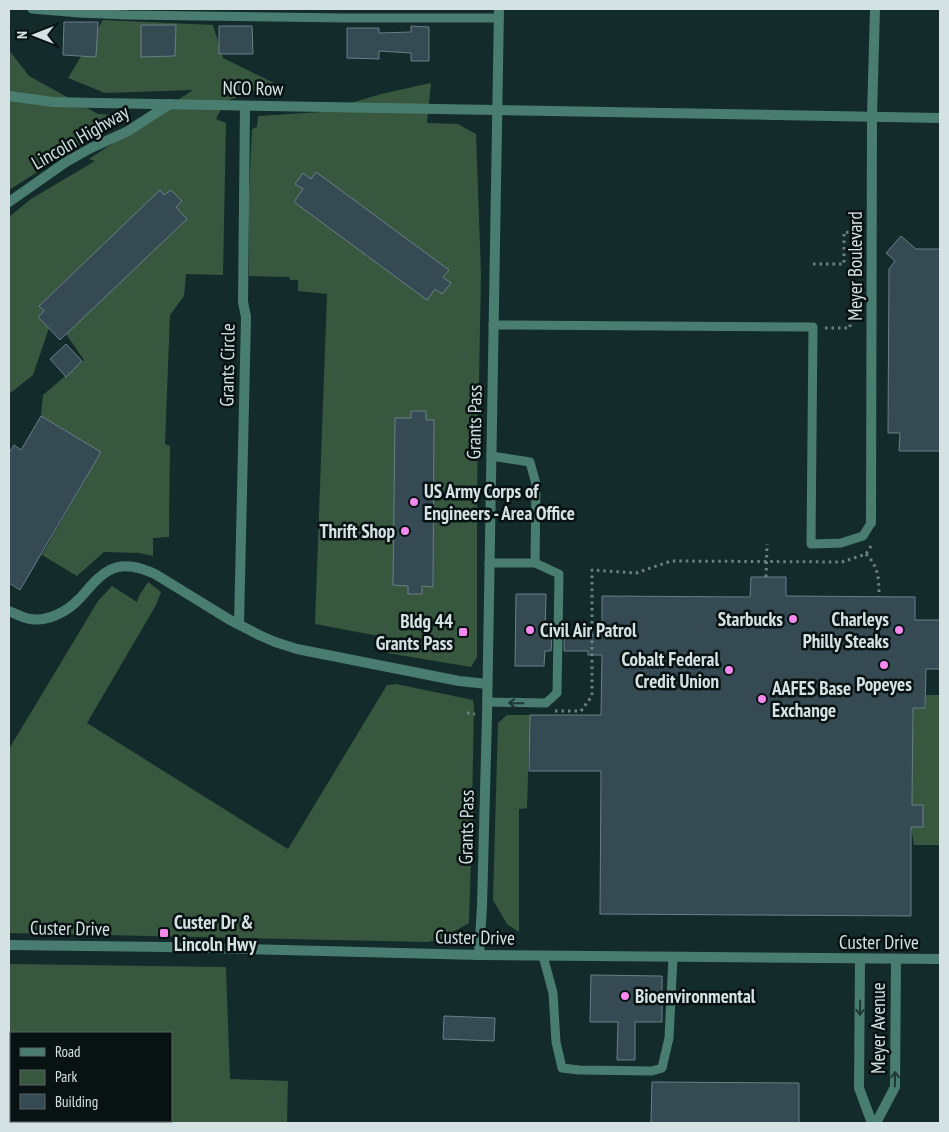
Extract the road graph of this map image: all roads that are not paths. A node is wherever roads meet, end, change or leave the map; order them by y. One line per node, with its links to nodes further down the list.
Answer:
1 (32, 9): 3 (lane)
2 (875, 9): 8 (street, Meyer Boulevard)
3 (499, 13): 7 (street, Grants Pass)
4 (9, 96): 5 (street, NCO Row)
5 (171, 104): 6 (street, NCO Row); 10 (street, Lincoln Highway)
6 (245, 106): 7 (street, NCO Row); 17 (street, Grants Circle)
7 (497, 111): 8 (street, NCO Row); 11 (street, Grants Pass)
8 (872, 116): 9 (street, NCO Row); 13 (street, Meyer Boulevard)
9 (940, 118)
10 (9, 202)
11 (493, 325): 12 (street, Grants Pass); 13 (lane)
12 (491, 456): 14 (street, Grants Pass); 15 (lane)
13 (871, 523)
14 (488, 563): 15 (lane); 18 (street, Grants Pass)
15 (535, 563): 19 (lane, one-way to 19)
16 (9, 611): 17 (street)
17 (239, 624): 18 (street)
18 (487, 684): 19 (street, Grants Pass)
19 (486, 702): 21 (street, Grants Pass)
20 (9, 945): 21 (street, Custer Drive)
21 (479, 955): 22 (street, Custer Drive)
22 (543, 956): 23 (street, Custer Drive); 23 (lane)
23 (672, 957): 24 (street, Custer Drive)
24 (860, 959): 25 (street, Custer Drive); 27 (street, Meyer Avenue, one-way to 27)
25 (896, 959): 26 (street, Custer Drive); 27 (street, Meyer Avenue, one-way to 25)
26 (940, 959)
27 (874, 1123)

